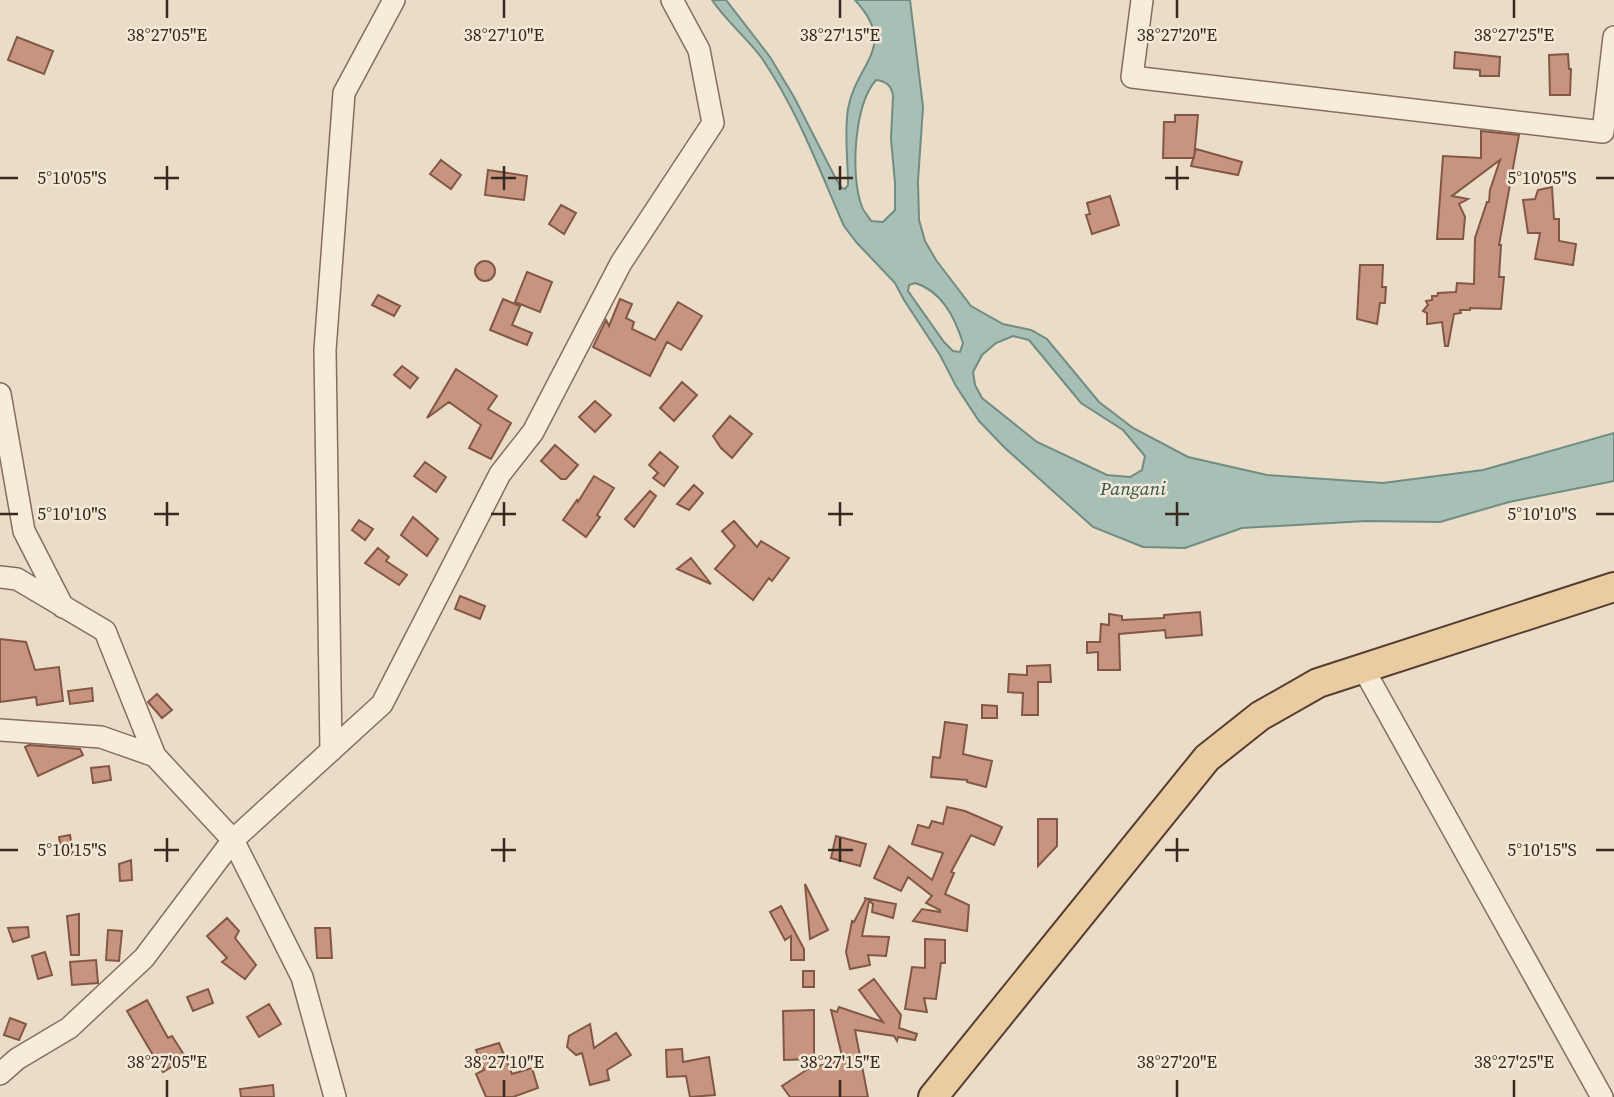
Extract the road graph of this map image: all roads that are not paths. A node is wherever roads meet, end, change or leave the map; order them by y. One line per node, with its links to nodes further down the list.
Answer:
1 (394, 0): 11 (street)
2 (672, 0): 11 (street)
3 (1142, 0): 4 (street)
4 (1614, 37)
5 (0, 394): 8 (street)
6 (0, 578): 8 (street)
7 (1614, 587): 9 (main road)
8 (63, 607): 12 (street)
9 (1363, 668): 16 (main road); 17 (street)
10 (0, 730): 12 (street)
11 (331, 751): 13 (street)
12 (155, 756): 13 (street)
13 (233, 840): 14 (street); 15 (street)
14 (0, 1074)
15 (335, 1097)
16 (933, 1097)
17 (1602, 1097)

